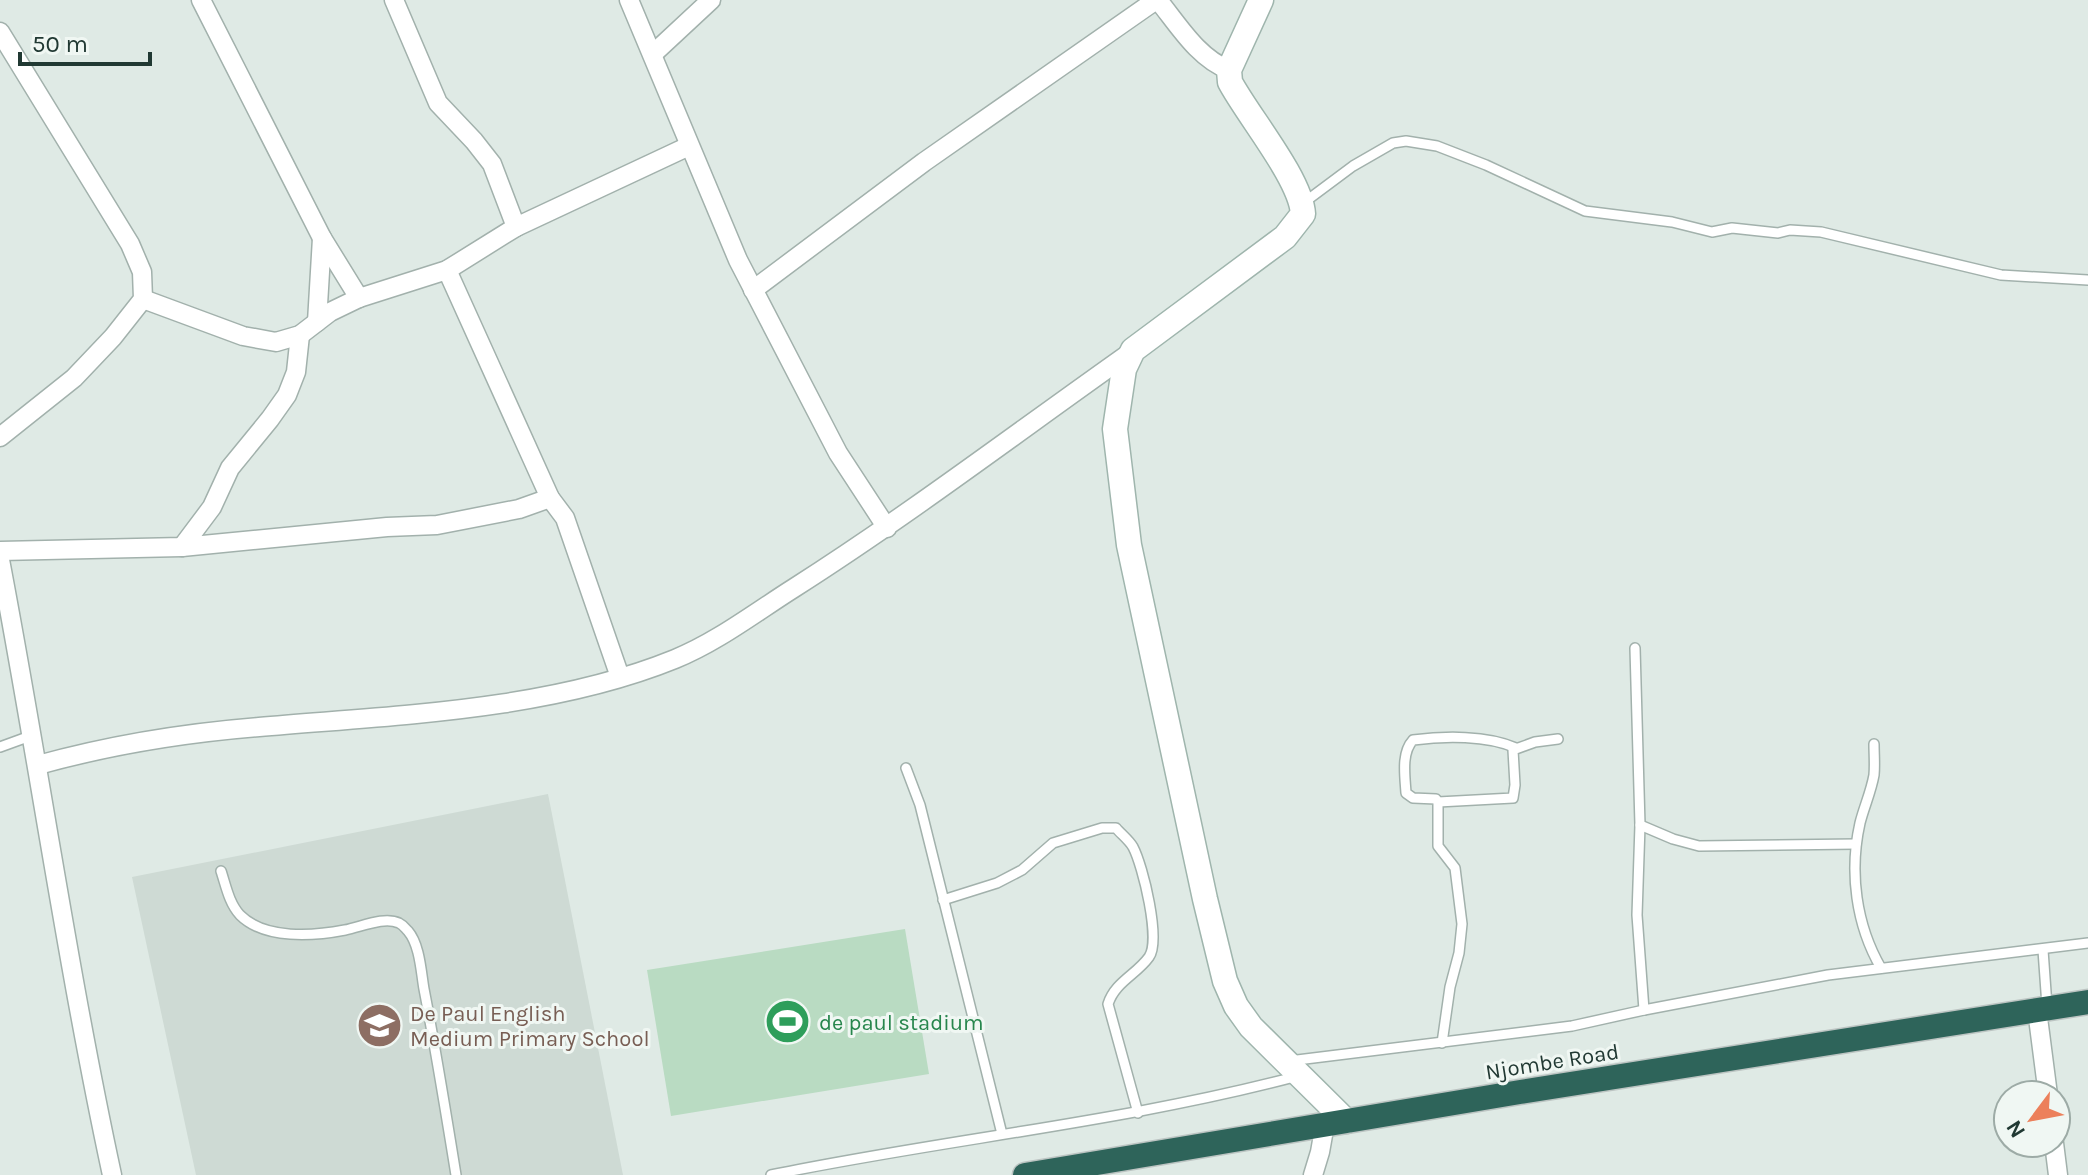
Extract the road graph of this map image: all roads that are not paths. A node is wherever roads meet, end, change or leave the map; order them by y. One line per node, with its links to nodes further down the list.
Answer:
1 (201, 0): 13 (street)
2 (394, 0): 12 (street)
3 (629, 0): 8 (street)
4 (711, 0): 8 (street)
5 (1157, 0): 9 (street); 16 (street)
6 (1261, 0): 9 (street)
7 (0, 32): 18 (street)
8 (654, 53): 10 (street)
9 (1229, 70): 11 (street)
10 (689, 146): 12 (street); 16 (street)
11 (1302, 204): 15 (lane); 21 (street)
12 (516, 227): 14 (street)
13 (322, 238): 17 (street); 19 (street)
14 (447, 270): 17 (street); 23 (street)
15 (2088, 280)
16 (753, 290): 24 (street)
17 (359, 298): 19 (street)
18 (143, 299): 20 (street); 22 (street)
19 (317, 322): 20 (street)
20 (300, 335): 25 (street)
21 (1133, 350): 24 (street); 49 (street)
22 (0, 437)
23 (550, 498): 25 (street); 29 (street)
24 (887, 528): 29 (street)
25 (182, 547): 26 (street)
26 (0, 551)
27 (0, 560): 30 (street)
28 (1635, 648): 38 (lane)
29 (620, 677): 35 (street)
30 (33, 735): 33 (lane); 35 (street)
31 (1558, 739): 34 (lane)
32 (1874, 744): 39 (lane)
33 (0, 747)
34 (1516, 748): 37 (lane); 37 (lane)
35 (38, 765): 54 (street)
36 (906, 768): 41 (lane)
37 (1438, 802): 48 (lane)
38 (1640, 825): 39 (lane); 46 (lane)
39 (1856, 844): 44 (lane)
40 (221, 871): 55 (lane)
41 (943, 900): 51 (lane); 53 (lane)
42 (2088, 943): 43 (lane)
43 (2043, 950): 44 (lane); 47 (lane)
44 (1881, 968): 46 (lane)
45 (2088, 1002): 47 (highway, Njombe Road)
46 (1644, 1010): 48 (lane)
47 (2042, 1010): 50 (street); 52 (highway, Njombe Road)
48 (1442, 1043): 49 (lane)
49 (1294, 1068): 51 (lane); 52 (street)
50 (2047, 1079)
51 (1138, 1113): 53 (lane)
52 (1336, 1123): 57 (highway, Njombe Road); 58 (street)
53 (1002, 1134): 56 (lane)
54 (112, 1175)
55 (456, 1175)
56 (771, 1175)
57 (1025, 1175)
58 (1313, 1175)

